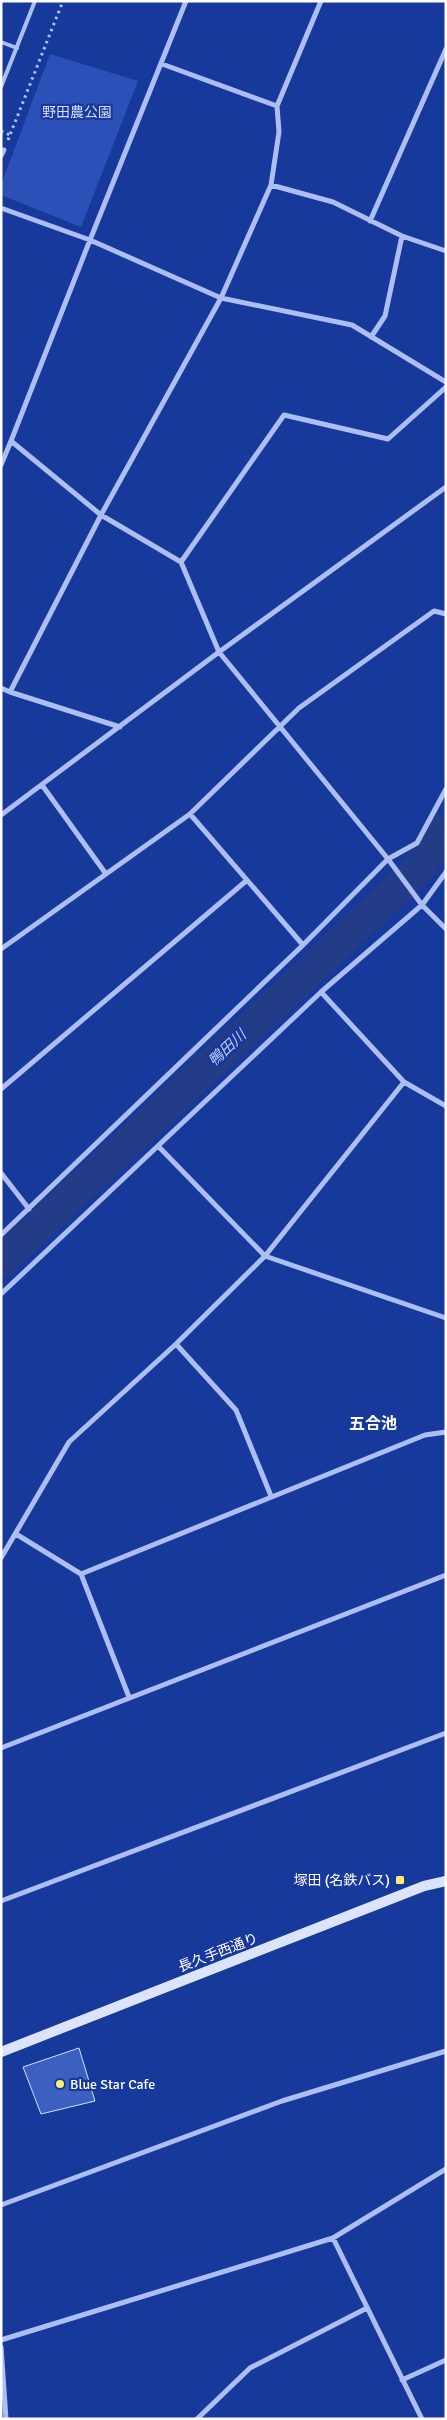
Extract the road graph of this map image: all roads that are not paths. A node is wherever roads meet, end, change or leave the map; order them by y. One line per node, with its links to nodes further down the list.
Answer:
1 (35, 1): 5 (lane)
2 (186, 1): 7 (street)
3 (321, 1): 9 (street)
4 (1, 42): 5 (lane)
5 (17, 48): 8 (lane)
6 (446, 49): 14 (street)
7 (162, 64): 9 (street); 16 (street)
8 (1, 87)
9 (277, 106): 12 (street)
10 (2, 150): 11 (street)
11 (1, 156)
12 (271, 186): 14 (street); 18 (street)
13 (1, 208): 16 (street)
14 (370, 221): 15 (street)
15 (402, 236): 17 (street); 19 (street)
16 (90, 240): 18 (street); 22 (street)
17 (446, 251)
18 (221, 298): 19 (street); 25 (street)
19 (371, 337): 20 (street)
20 (446, 382)
21 (446, 387): 26 (street)
22 (11, 441): 23 (street); 25 (street)
23 (1, 465)
24 (446, 487): 28 (street)
25 (102, 515): 26 (street); 30 (street)
26 (180, 562): 28 (street)
27 (446, 614): 32 (street)
28 (219, 652): 31 (street); 32 (street)
29 (1, 688): 30 (street)
30 (10, 692): 31 (street)
31 (120, 727): 33 (street)
32 (280, 728): 35 (street); 37 (street)
33 (42, 785): 36 (street); 39 (street)
34 (446, 789): 37 (street)
35 (190, 814): 39 (street); 40 (street)
36 (1, 815)
37 (388, 859): 41 (street); 43 (street)
38 (446, 872): 41 (street)
39 (106, 874): 44 (street)
40 (246, 881): 43 (street); 47 (street)
41 (422, 905): 42 (street); 45 (street)
42 (446, 929)
43 (303, 945): 51 (street)
44 (1, 949)
45 (321, 992): 46 (street); 49 (street)
46 (404, 1082): 48 (street); 53 (street)
47 (1, 1089)
48 (446, 1106)
49 (158, 1146): 53 (street); 54 (street)
50 (1, 1173): 51 (street)
51 (28, 1209): 52 (street)
52 (1, 1235)
53 (266, 1256): 55 (street); 56 (street)
54 (1, 1294)
55 (446, 1318)
56 (176, 1344): 58 (street); 59 (street)
57 (446, 1432): 58 (street)
58 (271, 1496): 61 (street)
59 (16, 1534): 60 (street); 61 (street)
60 (1, 1558)
61 (81, 1574): 63 (street)
62 (446, 1575): 63 (street)
63 (129, 1697): 65 (street)
64 (446, 1733): 67 (street)
65 (1, 1748)
66 (446, 1881): 69 (street, 長久手西通り)
67 (1, 1901)
68 (446, 2051): 71 (street)
69 (1, 2052)
70 (446, 2169): 72 (street)
71 (1, 2206)
72 (333, 2238): 73 (street); 74 (street)
73 (367, 2308): 77 (street); 79 (street)
74 (1, 2340)
75 (1, 2347): 78 (street)
76 (446, 2360): 77 (street)
77 (402, 2380): 80 (street)
78 (4, 2415)
79 (197, 2419)
80 (422, 2419)

